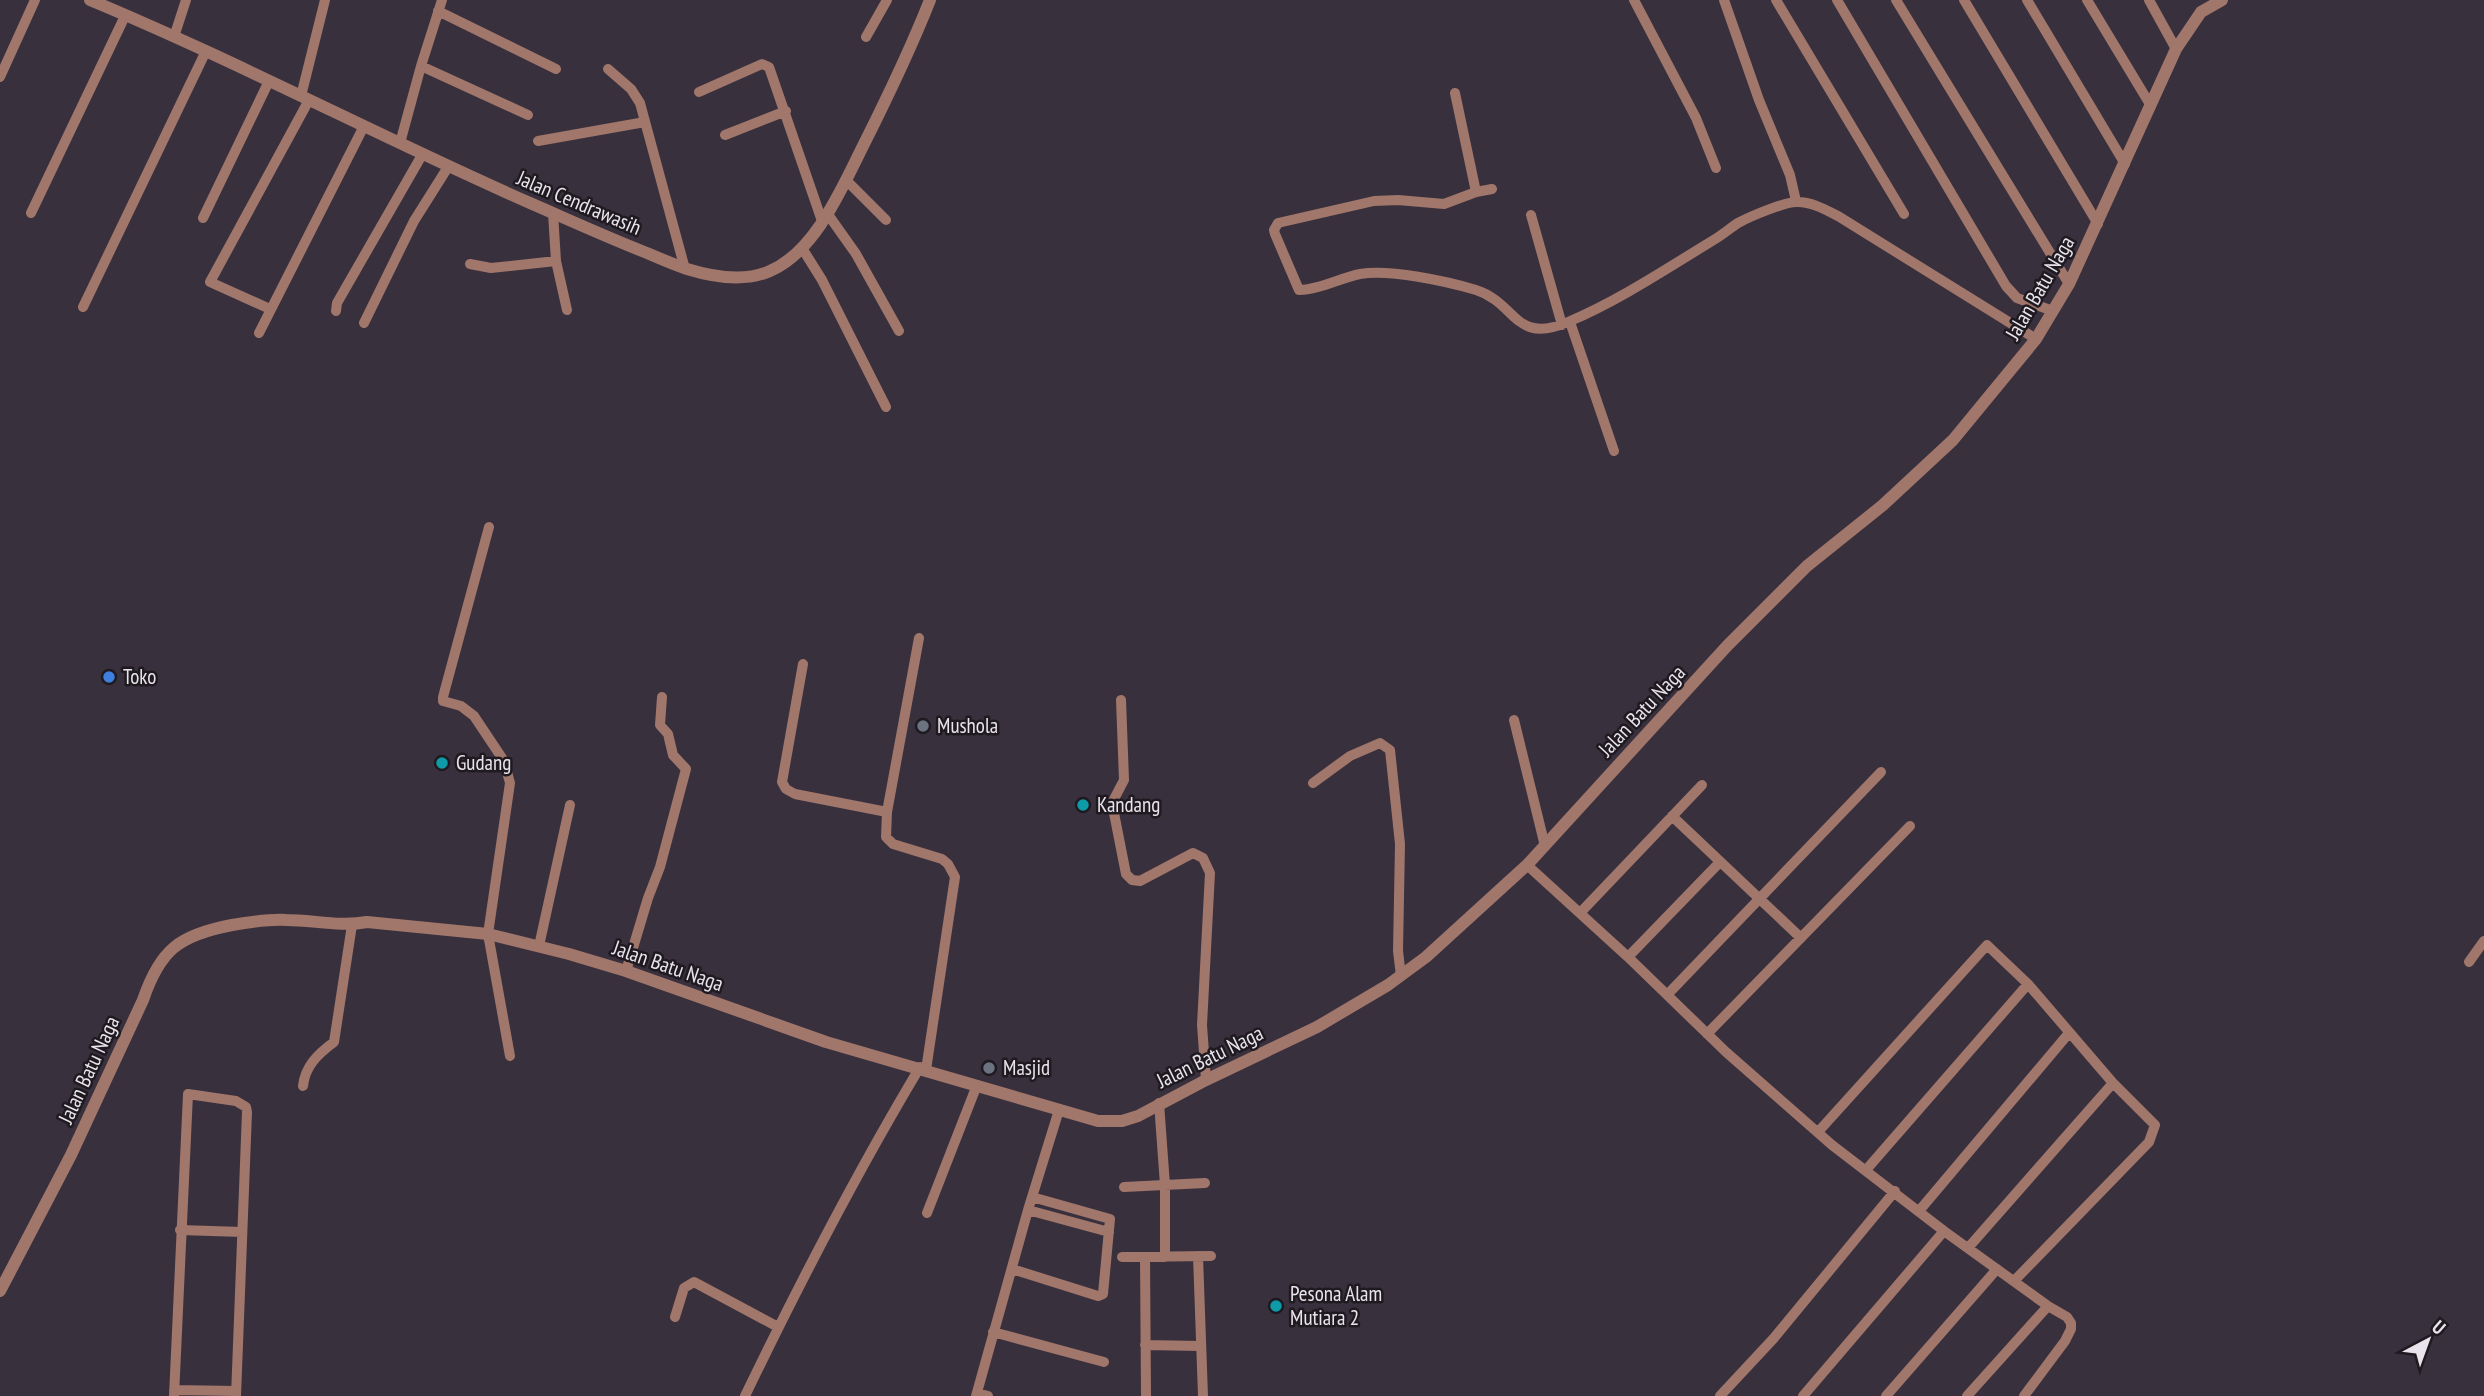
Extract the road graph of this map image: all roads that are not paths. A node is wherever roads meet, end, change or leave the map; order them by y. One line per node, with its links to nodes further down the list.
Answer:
1 (35, 0): 27 (street)
2 (90, 0): 18 (street, Jalan Cendrawasih)
3 (186, 0): 20 (street)
4 (325, 0): 31 (street)
5 (442, 0): 19 (street)
6 (887, 0): 21 (street)
7 (930, 0): 44 (street, Jalan Cendrawasih)
8 (1634, 0): 43 (street)
9 (1724, 0): 47 (street)
10 (1776, 0): 50 (street)
11 (1837, 0): 64 (street)
12 (1896, 0): 60 (street)
13 (1964, 0): 55 (street)
14 (2026, 0): 41 (street)
15 (2087, 0): 32 (street)
16 (2149, 0): 22 (street)
17 (2222, 0): 22 (street, Jalan Batu Naga)
18 (118, 8): 20 (street, Jalan Cendrawasih); 48 (street)
19 (438, 11): 24 (street); 25 (street)
20 (174, 37): 23 (street, Jalan Cendrawasih)
21 (866, 37)
22 (2176, 49): 32 (street, Jalan Batu Naga)
23 (206, 51): 28 (street, Jalan Cendrawasih); 61 (street)
24 (421, 66): 34 (street); 39 (street)
25 (556, 69)
26 (608, 69): 35 (street)
27 (0, 77)
28 (269, 81): 31 (street, Jalan Cendrawasih); 53 (street)
29 (699, 92): 33 (street)
30 (1455, 93): 46 (street)
31 (305, 98): 36 (street, Jalan Cendrawasih); 62 (street)
32 (2151, 106): 41 (street, Jalan Batu Naga)
33 (786, 111): 37 (street); 52 (street)
34 (528, 115)
35 (645, 122): 38 (street); 59 (street)
36 (365, 126): 39 (street, Jalan Cendrawasih); 62 (street)
37 (725, 135)
38 (538, 141)
39 (400, 144): 40 (street, Jalan Cendrawasih)
40 (422, 155): 42 (street, Jalan Cendrawasih); 65 (street)
41 (2125, 164): 55 (street, Jalan Batu Naga)
42 (448, 167): 49 (street, Jalan Cendrawasih); 66 (street)
43 (1716, 168)
44 (846, 180): 52 (street, Jalan Cendrawasih); 54 (street)
45 (1492, 189): 46 (street)
46 (1476, 192): 67 (street)
47 (1796, 201): 67 (street); 70 (street)
48 (31, 213)
49 (553, 213): 57 (street); 59 (street, Jalan Cendrawasih)
50 (1904, 214)
51 (1531, 215): 67 (street)
52 (824, 217): 56 (street, Jalan Cendrawasih); 68 (street)
53 (203, 218)
54 (886, 220)
55 (2098, 224): 60 (street, Jalan Batu Naga)
56 (802, 248): 59 (street, Jalan Cendrawasih); 71 (street)
57 (556, 261): 58 (street); 63 (street)
58 (470, 264)
59 (685, 268)
60 (2069, 284): 64 (street, Jalan Batu Naga)
61 (83, 307)
62 (270, 309): 69 (street)
63 (567, 310)
64 (2053, 311): 70 (street, Jalan Batu Naga)
65 (336, 312)
66 (364, 323)
67 (1566, 323): 72 (street)
68 (899, 331)
69 (258, 333)
70 (2036, 339): 86 (street, Jalan Batu Naga)
71 (886, 407)
72 (1614, 451)
73 (489, 527): 92 (street)
74 (919, 638): 83 (street)
75 (803, 664): 83 (street)
76 (662, 697): 98 (street)
77 (1121, 700): 106 (street)
78 (1514, 720): 86 (street)
79 (1881, 772): 89 (street)
80 (1313, 783): 99 (street)
81 (1702, 785): 84 (street)
82 (570, 805): 95 (street)
83 (887, 812): 105 (street)
84 (1672, 817): 87 (street); 90 (street)
85 (1910, 826): 93 (street)
86 (1545, 846): 88 (street, Jalan Batu Naga)
87 (1720, 862): 89 (street); 96 (street)
88 (1527, 865): 90 (street); 99 (street, Jalan Batu Naga)
89 (1760, 899): 93 (street); 101 (street)
90 (1580, 913): 96 (street)
91 (352, 925): 92 (street, Jalan Batu Naga); 109 (street); 135 (street, Jalan Batu Naga)
92 (488, 934): 95 (street, Jalan Batu Naga); 104 (street)
93 (1801, 938): 103 (street)
94 (2484, 941): 97 (street)
95 (539, 946): 98 (street, Jalan Batu Naga)
96 (1629, 957): 101 (street)
97 (2469, 962)
98 (626, 971): 105 (street, Jalan Batu Naga)
99 (1401, 976): 106 (street, Jalan Batu Naga)
100 (2028, 984): 102 (street); 112 (street); 113 (street)
101 (1667, 995): 103 (street)
102 (2069, 1033): 107 (street); 120 (street)
103 (1707, 1034): 112 (street)
104 (510, 1056)
105 (923, 1068): 108 (street, Jalan Batu Naga); 138 (street)
106 (1206, 1080): 110 (street, Jalan Batu Naga)
107 (2113, 1083): 126 (street); 134 (street)
108 (977, 1085): 111 (street, Jalan Batu Naga); 121 (street)
109 (303, 1086)
110 (1159, 1103): 111 (street, Jalan Batu Naga); 115 (street)
111 (1059, 1110): 118 (street)
112 (1818, 1132): 113 (street)
113 (1866, 1170): 117 (street)
114 (1205, 1183): 115 (street)
115 (1165, 1185): 116 (street); 131 (street)
116 (1124, 1187)
117 (1895, 1191): 120 (street); 149 (street)
118 (1032, 1197): 119 (street); 125 (street)
119 (1028, 1210): 125 (street); 132 (street)
120 (1919, 1211): 123 (street)
121 (927, 1213)
122 (180, 1230): 124 (street); 124 (street); 143 (street)
123 (1944, 1231): 126 (street); 150 (street)
124 (242, 1232): 144 (street)
125 (1109, 1232): 132 (street)
126 (1968, 1248): 133 (street)
127 (1211, 1255): 128 (street)
128 (1198, 1256): 131 (street); 141 (street)
129 (1122, 1257): 130 (street)
130 (1146, 1257): 131 (street); 140 (street)
131 (1165, 1257)
132 (1012, 1269): 139 (street)
133 (1997, 1269): 134 (street); 151 (street)
134 (2014, 1281): 136 (street)
135 (0, 1291)
136 (2048, 1307): 152 (street); 153 (street)
137 (675, 1317): 138 (street)
138 (778, 1327): 146 (street)
139 (993, 1332): 142 (street); 145 (street)
140 (1145, 1345): 141 (street); 147 (street)
141 (1200, 1346): 148 (street)
142 (1104, 1362)
143 (174, 1393): 144 (street)
144 (236, 1394)
145 (980, 1395)
146 (745, 1396)
147 (1146, 1396)
148 (1203, 1396)
149 (1720, 1396)
150 (1803, 1396)
151 (1886, 1396)
152 (1967, 1396)
153 (2024, 1396)

